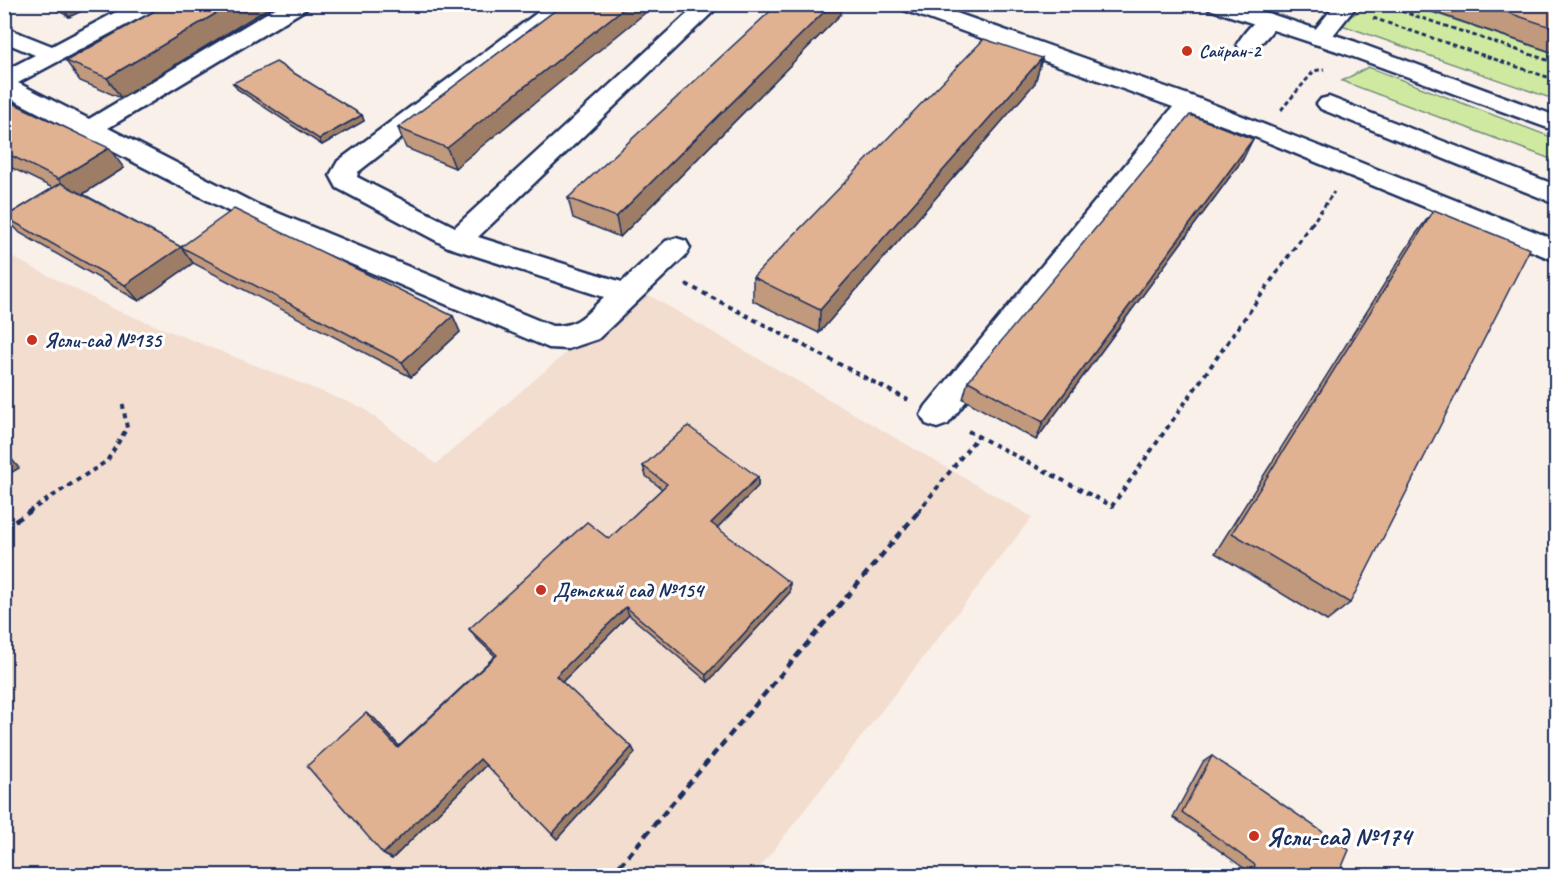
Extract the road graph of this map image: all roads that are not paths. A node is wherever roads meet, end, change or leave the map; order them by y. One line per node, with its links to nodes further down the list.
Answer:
1 (148, 4): 12 (street)
2 (298, 4): 17 (street)
3 (563, 4): 19 (street)
4 (711, 4): 19 (street)
5 (909, 4): 14 (street)
6 (1217, 4): 8 (street)
7 (1346, 6): 10 (street)
8 (1268, 21): 10 (street); 11 (street)
9 (4, 34): 12 (street)
10 (1319, 38): 16 (street)
11 (1248, 44)
12 (53, 55): 13 (street)
13 (4, 83): 17 (street)
14 (1189, 103): 21 (street); 23 (street)
15 (1329, 104): 18 (street)
16 (1557, 124)
17 (89, 129): 22 (street)
18 (1557, 195)
19 (458, 240): 22 (street)
20 (676, 248): 22 (street)
21 (1557, 251)
22 (627, 294)
23 (937, 415)

